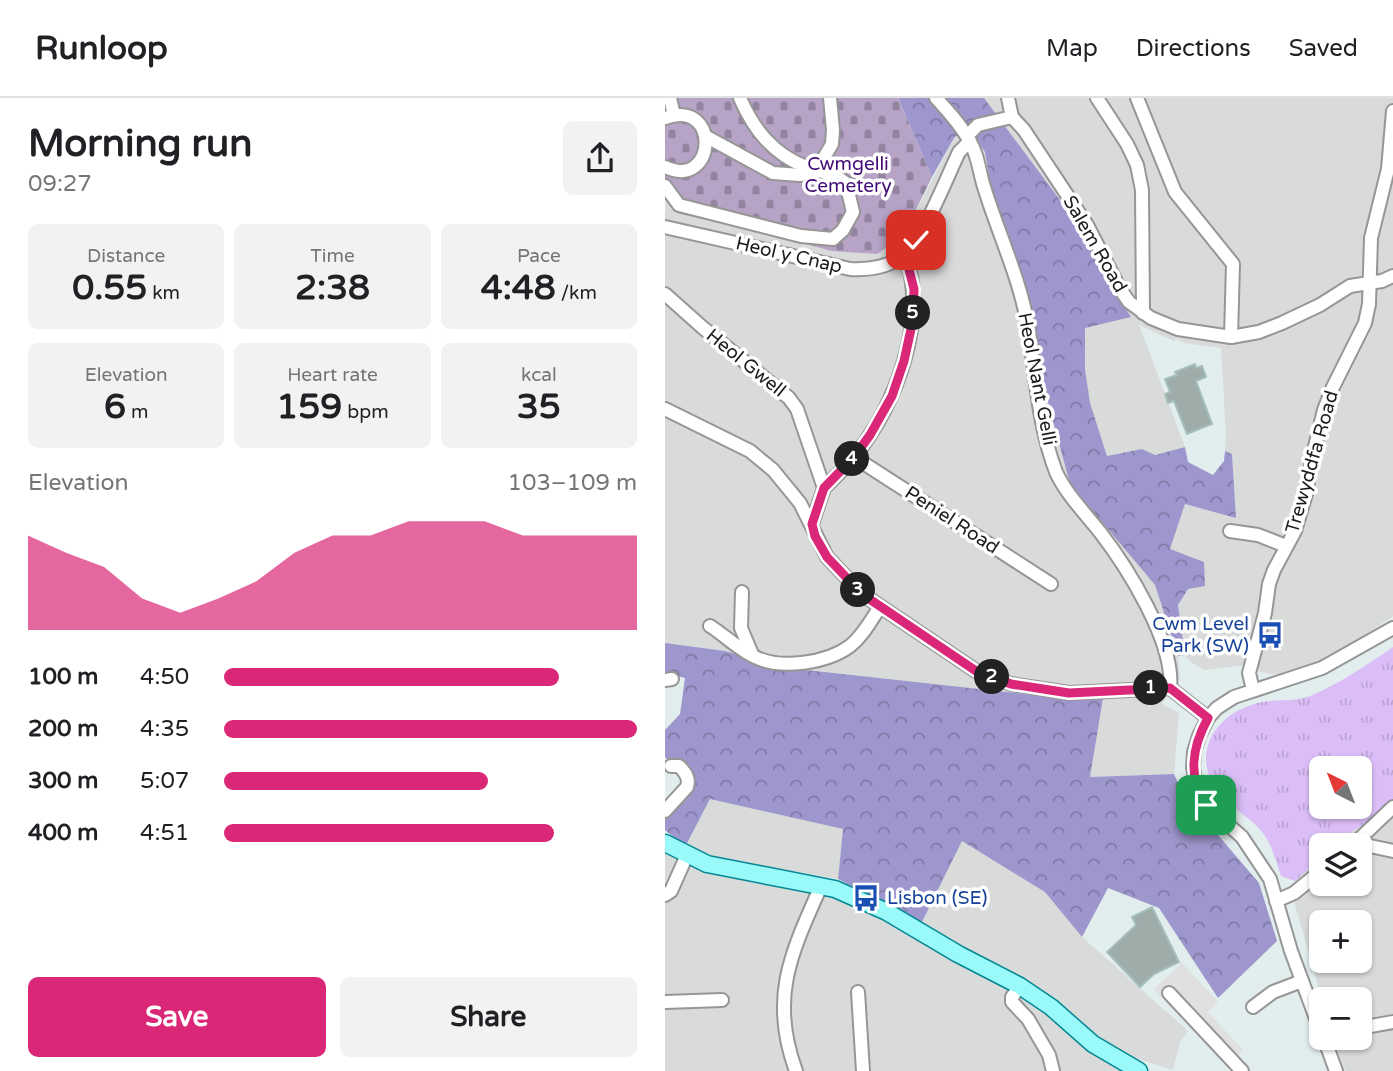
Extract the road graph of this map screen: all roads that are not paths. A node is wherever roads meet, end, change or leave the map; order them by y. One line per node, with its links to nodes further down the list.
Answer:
1 (670, 98): 9 (street)
2 (740, 98): 14 (street)
3 (830, 98): 14 (street)
4 (936, 98): 12 (street, Heol Nant Gelli)
5 (1008, 98): 10 (street)
6 (1097, 98): 21 (street)
7 (1137, 98): 22 (street)
8 (1393, 111): 19 (street, Trewyddfa Road)
9 (670, 116): 11 (street)
10 (1012, 119): 12 (street); 21 (street, Salem Road)
11 (706, 137): 13 (street); 14 (street)
12 (968, 138): 17 (street); 35 (street, Heol Nant Gelli)
13 (665, 167)
14 (812, 169): 15 (street)
15 (665, 186)
16 (665, 227): 17 (street, Heol y Cnap)
17 (905, 254): 24 (street)
18 (1393, 276): 19 (street, Salem Road)
19 (1368, 282): 22 (street, Salem Road); 28 (street, Trewyddfa Road)
20 (665, 294): 25 (street, Heol Gwell)
21 (1143, 313): 22 (street, Salem Road)
22 (1231, 337)
23 (665, 409): 26 (street)
24 (854, 457): 25 (street); 29 (street, Peniel Road)
25 (824, 488): 26 (street)
26 (812, 524): 31 (street)
27 (1230, 531): 28 (street)
28 (1286, 546): 36 (street, Trewyddfa Road)
29 (1051, 584)
30 (743, 592): 34 (street)
31 (880, 607): 34 (street); 35 (street)
32 (710, 626): 34 (street)
33 (1393, 628): 36 (street)
34 (754, 657)
35 (1170, 688): 37 (street)
36 (1253, 690): 37 (street)
37 (1208, 718): 49 (street)
38 (671, 766): 40 (street)
39 (1393, 807): 41 (street)
40 (665, 811)
41 (1366, 833)
42 (665, 843): 45 (main road)
43 (1372, 847): 44 (street)
44 (1393, 851)
45 (687, 855): 47 (main road); 48 (street)
46 (1309, 881): 49 (street)
47 (821, 886): 51 (main road); 61 (street)
48 (665, 895)
49 (1276, 901): 50 (street)
50 (1302, 981): 55 (street); 57 (street)
51 (1020, 986): 63 (street); 64 (main road)
52 (857, 992): 62 (street)
53 (1169, 993): 65 (street)
54 (722, 1000): 56 (street)
55 (1309, 1000)
56 (665, 1002)
57 (1253, 1007)
58 (1393, 1022): 59 (street)
59 (1372, 1026)
60 (1328, 1050): 66 (street)
61 (796, 1071)
62 (863, 1071)
63 (1053, 1071)
64 (1139, 1071)
65 (1242, 1071)
66 (1336, 1071)

